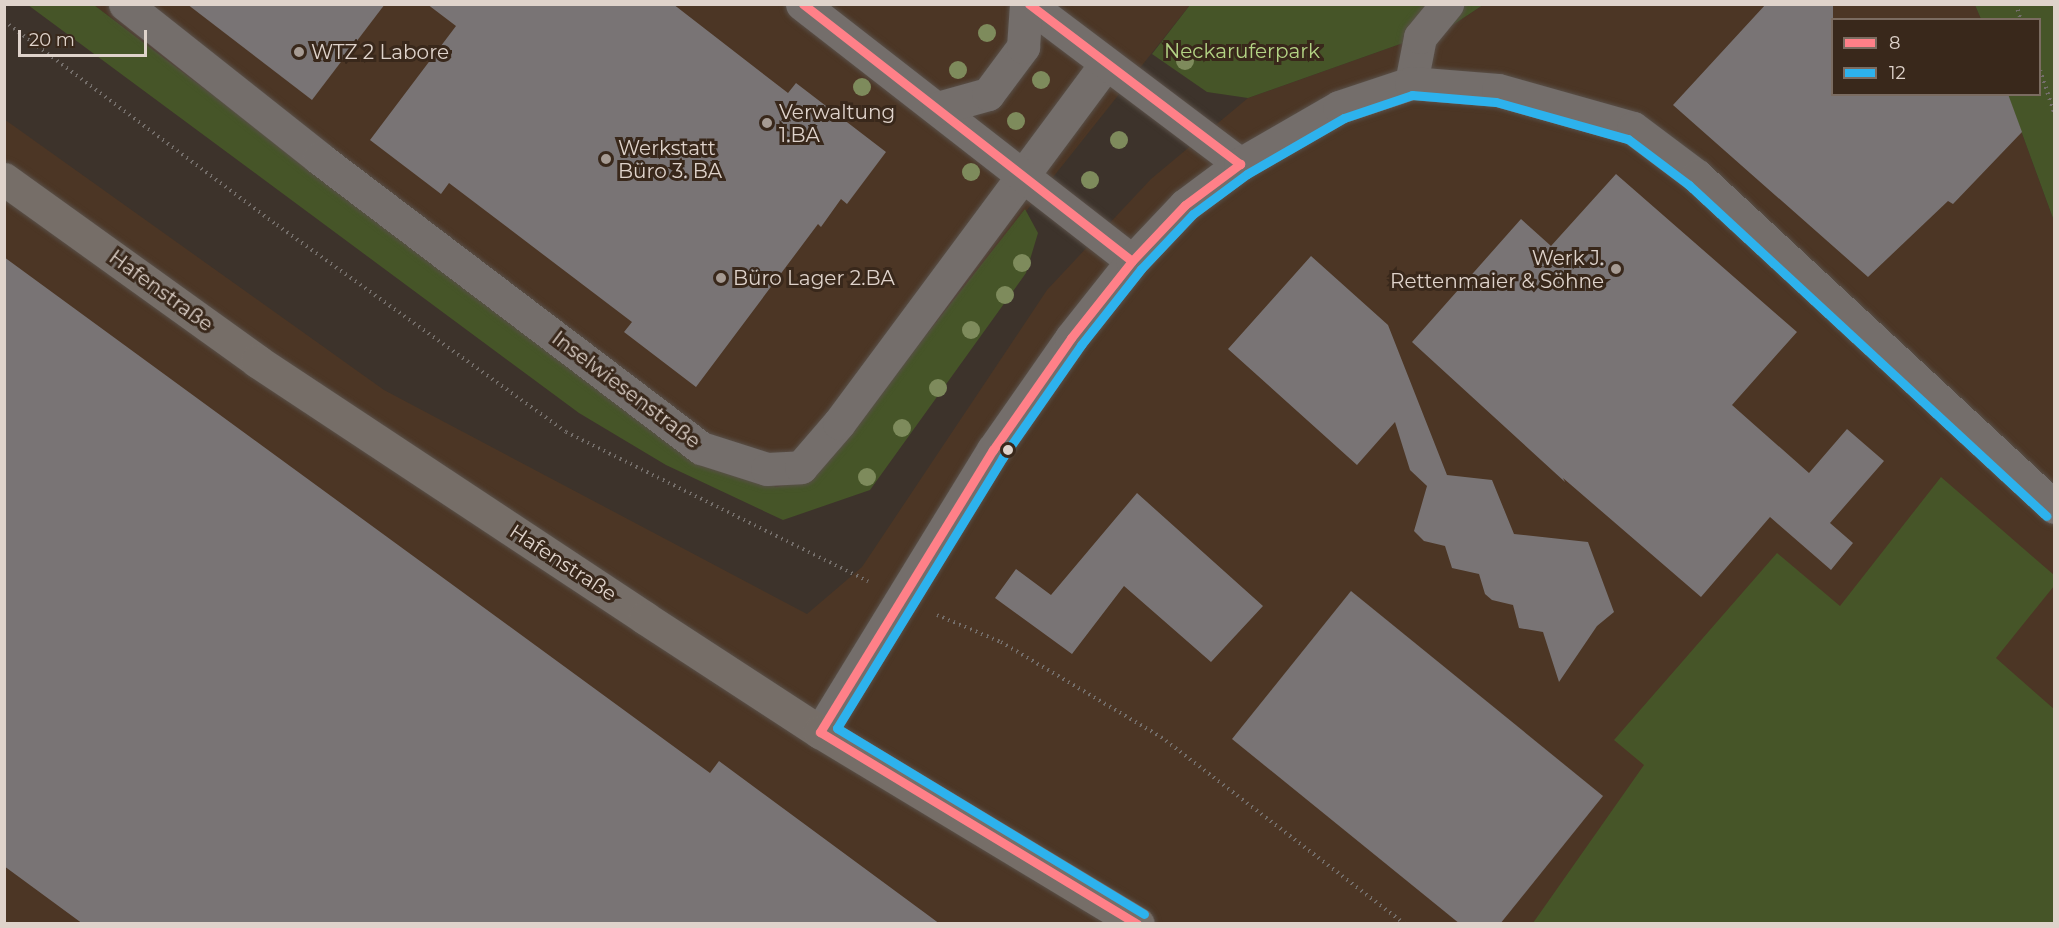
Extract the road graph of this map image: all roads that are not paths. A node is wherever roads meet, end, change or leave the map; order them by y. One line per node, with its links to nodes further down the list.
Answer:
1 (125, 4): 9 (street, Inselwiesenstraße)
2 (802, 4): 7 (street)
3 (1027, 4): 5 (street); 7 (street)
4 (1447, 4): 6 (street)
5 (1106, 64): 8 (street); 9 (street, Inselwiesenstraße)
6 (1411, 83): 8 (street); 12 (street)
7 (938, 108): 9 (street)
8 (1240, 164): 11 (street)
9 (1022, 175): 11 (street)
10 (4, 179): 13 (main road, Hafenstraße)
11 (1132, 261): 13 (street)
12 (2055, 507)
13 (820, 732): 14 (main road, Hafenstraße)
14 (1138, 924)

